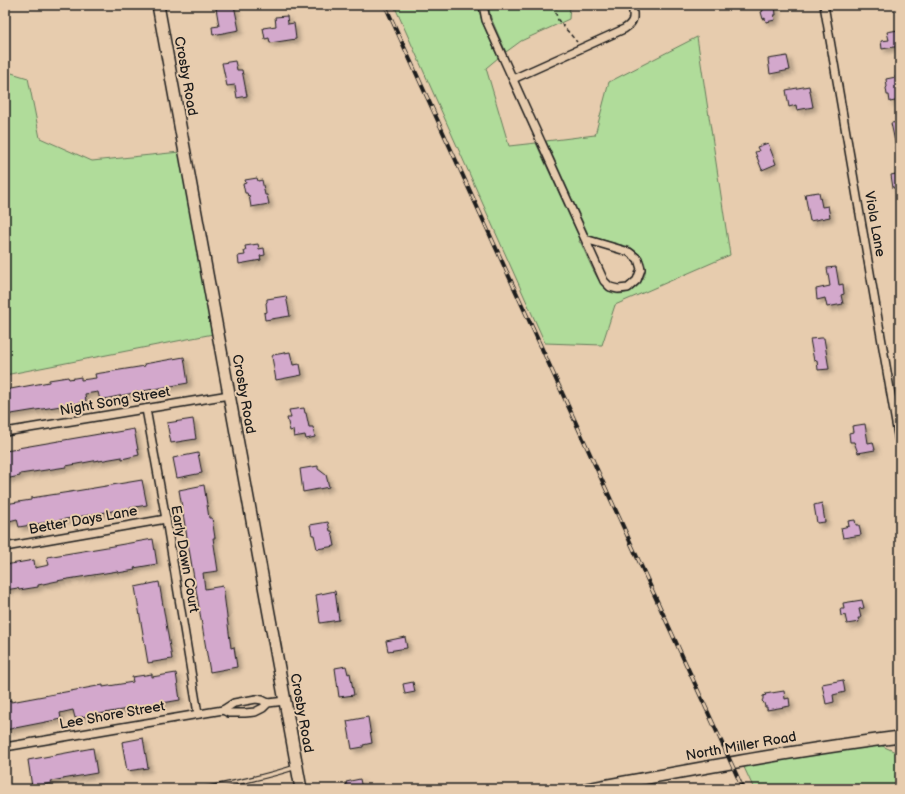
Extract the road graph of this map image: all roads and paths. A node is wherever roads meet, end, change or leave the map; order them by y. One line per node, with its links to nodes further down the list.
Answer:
1 (158, 5): 9 (street, Crosby Road)
2 (483, 5): 7 (street)
3 (556, 5): 6 (path)
4 (632, 5): 6 (street)
5 (824, 5): 12 (street, Viola Lane)
6 (582, 48): 7 (street)
7 (513, 79): 8 (street)
8 (585, 239): 8 (street)
9 (229, 395): 10 (street, Night Song Street); 15 (street, Crosby Road)
10 (146, 409): 11 (street, Night Song Street); 13 (street, Early Dawn Court)
11 (5, 432)
12 (900, 447)
13 (166, 519): 14 (street, Better Days Lane); 20 (street, Early Dawn Court)
14 (5, 546)
15 (285, 700): 17 (street); 23 (street, Crosby Road)
16 (238, 703): 17 (street); 18 (street); 19 (street)
17 (268, 703): 19 (street)
18 (223, 710): 19 (street); 20 (street, Lee Shore Street)
19 (239, 713)
20 (198, 714): 22 (street, Lee Shore Street)
21 (900, 737): 26 (street, North Miller Road)
22 (5, 747)
23 (297, 767): 24 (lane); 25 (street, Crosby Road)
24 (205, 789)
25 (301, 789)
26 (587, 789)

